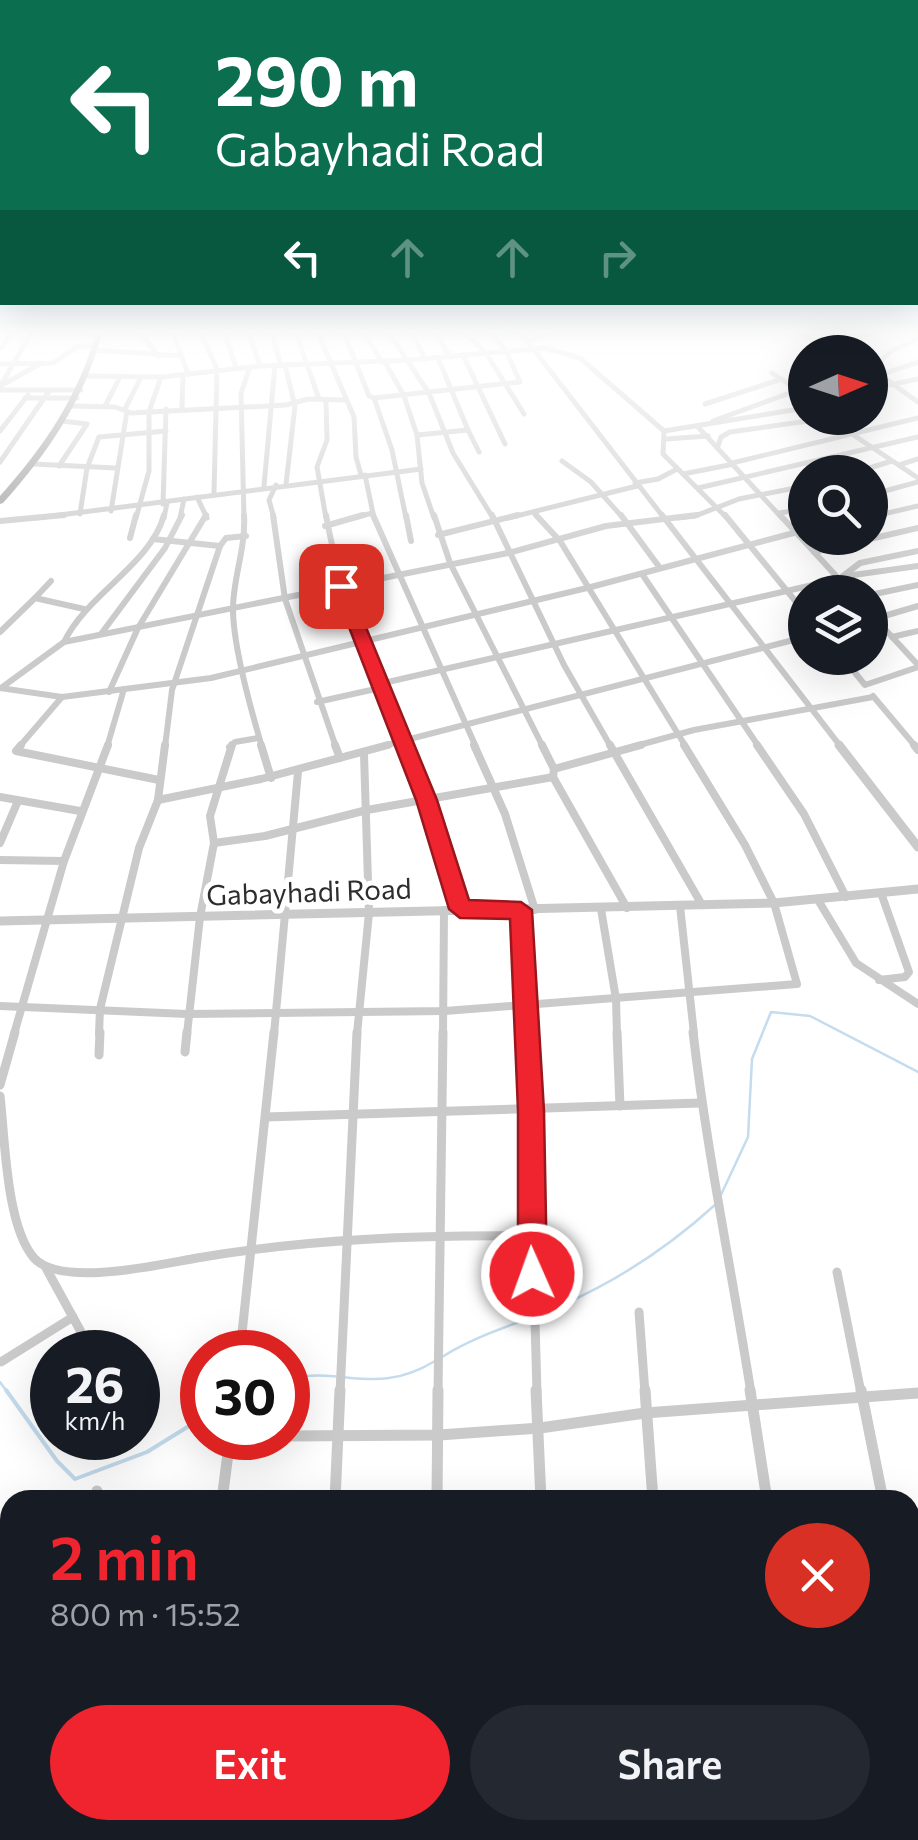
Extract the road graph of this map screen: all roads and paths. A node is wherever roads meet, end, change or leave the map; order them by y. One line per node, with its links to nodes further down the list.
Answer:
1 (30, 419): 45 (street)
2 (64, 419): 22 (highway)
3 (126, 419): 35 (street)
4 (149, 419): 30 (street)
5 (166, 419): 28 (street)
6 (216, 419): 68 (street)
7 (243, 419): 65 (street)
8 (267, 419): 63 (street)
9 (295, 419): 60 (street)
10 (324, 419): 59 (street)
11 (354, 419): 56 (street)
12 (379, 419): 54 (street)
13 (412, 419): 31 (street)
14 (440, 419): 29 (street)
15 (464, 419): 27 (street)
16 (494, 419): 39 (street)
17 (586, 419): 61 (street)
18 (647, 419): 32 (street)
19 (724, 419): 23 (street)
20 (739, 419): 23 (street)
21 (914, 419): 25 (street)
22 (62, 422): 47 (highway); 50 (street)
23 (708, 424): 26 (street)
24 (788, 424): 40 (street)
25 (888, 425)
26 (698, 427): 32 (street); 36 (street)
27 (468, 430): 29 (street); 42 (street)
28 (166, 431): 30 (street); 74 (street)
29 (445, 432): 31 (street); 89 (street)
30 (150, 433): 35 (street); 77 (street)
31 (417, 435): 53 (street)
32 (665, 435): 36 (street); 55 (street)
33 (849, 435): 37 (street)
34 (853, 435): 41 (street)
35 (125, 436): 51 (street); 52 (street)
36 (708, 436): 40 (street)
37 (842, 437): 48 (street)
38 (918, 437): 41 (street)
39 (505, 444)
40 (718, 446): 48 (street)
41 (873, 449): 46 (street); 57 (street)
42 (479, 452)
43 (918, 459): 46 (street)
44 (562, 461): 69 (street)
45 (0, 462)
46 (895, 463): 49 (street); 58 (street)
47 (33, 464): 50 (street); 72 (highway)
48 (733, 464): 55 (street); 57 (street)
49 (888, 465)
50 (60, 466): 51 (street)
51 (88, 468): 52 (street); 84 (street)
52 (116, 468): 78 (street)
53 (421, 469): 54 (street); 93 (street)
54 (397, 472): 56 (street); 101 (street)
55 (680, 472): 61 (street); 64 (street)
56 (363, 475): 59 (street); 81 (street)
57 (747, 479): 64 (street); 70 (street)
58 (918, 480): 67 (street)
59 (322, 483): 60 (street); 90 (street)
60 (286, 484): 62 (street)
61 (636, 484): 69 (street); 85 (street)
62 (276, 485): 63 (street); 124 (street)
63 (264, 486): 65 (street)
64 (698, 488): 75 (street)
65 (240, 489): 68 (street); 95 (street)
66 (788, 489): 70 (street)
67 (888, 489)
68 (214, 493): 71 (street)
69 (604, 494): 82 (street); 86 (street)
70 (764, 494): 75 (street); 80 (street)
71 (197, 496): 73 (street); 100 (street)
72 (2, 497)
73 (184, 500): 74 (street); 98 (street)
74 (164, 503): 77 (street); 97 (street)
75 (718, 506): 85 (street); 102 (street)
76 (918, 506): 83 (street)
77 (140, 507): 78 (street); 96 (street)
78 (112, 510): 84 (street)
79 (788, 511): 80 (street)
80 (779, 512): 87 (street)
81 (372, 513): 90 (street); 111 (street)
82 (534, 513): 89 (street); 99 (street)
83 (888, 513)
84 (80, 514): 88 (street)
85 (666, 520): 86 (street); 107 (street)
86 (625, 523): 99 (street); 110 (street)
87 (788, 523)
88 (0, 524)
89 (495, 524): 93 (street); 105 (street)
90 (325, 526): 118 (street)
91 (918, 528): 94 (street)
92 (788, 533): 102 (street)
93 (438, 535): 108 (street)
94 (888, 535)
95 (246, 536): 103 (street); 128 (street)
96 (130, 538)
97 (152, 539): 98 (street); 129 (street)
98 (169, 540): 100 (street); 140 (street)
99 (560, 540): 105 (street); 119 (street)
100 (192, 542): 103 (street); 135 (street)
101 (411, 542)
102 (748, 544): 107 (street); 120 (street)
103 (220, 546): 133 (street)
104 (918, 551): 114 (street)
105 (508, 553): 108 (street); 125 (street)
106 (817, 555): 113 (street)
107 (695, 558): 110 (street); 126 (street)
108 (450, 563): 111 (street); 130 (street)
109 (918, 566): 115 (street)
110 (660, 568): 112 (street)
111 (398, 572): 118 (street); 134 (street)
112 (642, 574): 119 (street); 132 (street)
113 (839, 575)
114 (846, 575)
115 (861, 575)
116 (51, 581): 123 (street)
117 (918, 585): 121 (street)
118 (341, 586): 124 (street); 143 (street)
119 (588, 588): 125 (street); 136 (street)
120 (786, 590): 122 (street); 126 (street)
121 (888, 591)
122 (788, 592)
123 (36, 598): 129 (street); 138 (street)
124 (284, 599): 128 (street); 147 (street)
125 (534, 601): 130 (street); 144 (street)
126 (730, 602): 132 (street); 146 (street)
127 (918, 606): 131 (street)
128 (233, 608): 133 (street); 152 (street)
129 (84, 610): 142 (street)
130 (474, 613): 134 (street); 148 (street)
131 (888, 613)
132 (670, 615): 136 (street); 149 (street)
133 (197, 616): 135 (street); 155 (street)
134 (422, 626): 143 (street); 151 (street)
135 (138, 628): 140 (street); 160 (street)
136 (615, 628): 144 (street); 154 (street)
137 (918, 631): 141 (street)
138 (0, 632)
139 (888, 633): 141 (street)
140 (100, 634): 142 (street)
141 (892, 637): 150 (street)
142 (64, 642): 158 (street)
143 (362, 642): 147 (street); 157 (street)
144 (556, 642): 148 (street); 163 (street)
145 (788, 642): 146 (street)
146 (766, 648): 149 (street); 165 (street)
147 (301, 657): 152 (street); 164 (street)
148 (497, 660): 151 (street); 166 (street)
149 (706, 666): 154 (street); 167 (street)
150 (918, 666): 156 (street)
151 (442, 670): 157 (street); 168 (street)
152 (243, 672): 155 (street); 170 (street)
153 (857, 675): 156 (street)
154 (648, 682): 163 (street); 169 (street)
155 (174, 683): 159 (street); 180 (street)
156 (865, 685): 161 (street)
157 (380, 686): 164 (street); 171 (street)
158 (0, 688): 162 (street)
159 (124, 689): 160 (street); 176 (street)
160 (109, 692): 162 (street)
161 (873, 697): 165 (street); 172 (street)
162 (62, 698): 176 (street)
163 (582, 698): 166 (street); 174 (street)
164 (317, 702): 175 (street)
165 (809, 706): 167 (street); 192 (street)
166 (526, 711): 168 (street); 178 (street)
167 (742, 720): 169 (street); 197 (street)
168 (464, 726): 171 (street); 181 (street)
169 (679, 735): 174 (street); 199 (street)
170 (258, 738): 179 (street); 182 (street)
171 (401, 742): 173 (street); 185 (street)
172 (918, 750)
173 (364, 754): 175 (street); 187 (street)
174 (617, 754): 178 (street); 201 (street)
175 (340, 758): 177 (street)
176 (100, 767): 180 (street); 188 (street)
177 (298, 772): 179 (street); 189 (street)
178 (554, 773): 181 (street); 202 (street)
179 (271, 778): 182 (street)
180 (159, 780): 184 (street)
181 (491, 786): 185 (street); 207 (street)
182 (220, 790): 184 (street); 191 (street)
183 (0, 797): 186 (street)
184 (158, 800): 211 (street)
185 (426, 800): 187 (street); 203 (street)
186 (18, 801): 188 (street); 190 (street)
187 (367, 810): 189 (street); 208 (street)
188 (80, 811): 194 (street)
189 (292, 826): 191 (street); 209 (street)
190 (0, 843)
191 (214, 843): 210 (street)
192 (918, 846)
193 (0, 860): 194 (street)
194 (64, 862): 212 (street)
195 (918, 888): 196 (street, Gabayhadi Road)
196 (880, 893): 197 (street, Gabayhadi Road); 214 (street)
197 (846, 898): 198 (street, Gabayhadi Road)
198 (818, 900): 199 (street, Gabayhadi Road); 214 (street)
199 (774, 903): 201 (street, Gabayhadi Road); 215 (street)
200 (680, 906): 201 (street, Gabayhadi Road); 202 (street, Gabayhadi Road); 215 (street)
201 (702, 906)
202 (626, 908): 204 (street, Gabayhadi Road)
203 (460, 909): 205 (street, Gabayhadi Road); 206 (street, Gabayhadi Road)
204 (601, 909): 207 (street, Gabayhadi Road); 216 (street)
205 (444, 910): 208 (street, Gabayhadi Road); 223 (street)
206 (521, 910): 207 (street, Gabayhadi Road); 220 (street)
207 (535, 910)
208 (368, 913): 209 (street, Gabayhadi Road); 222 (street)
209 (287, 914): 210 (street, Gabayhadi Road); 224 (street)
210 (200, 917): 211 (street, Gabayhadi Road); 225 (street)
211 (122, 919): 212 (street, Gabayhadi Road); 221 (street)
212 (47, 920): 213 (street, Gabayhadi Road); 219 (street)
213 (0, 921)
214 (879, 980): 217 (street)
215 (692, 993): 216 (street); 231 (street)
216 (616, 999): 220 (street); 232 (street)
217 (918, 1004)
218 (0, 1006): 219 (street)
219 (24, 1006): 221 (street); 228 (street)
220 (526, 1007): 223 (street); 233 (street)
221 (100, 1009): 225 (street); 227 (street)
222 (358, 1010): 223 (street); 224 (street); 235 (street)
223 (445, 1011): 234 (street)
224 (275, 1013): 225 (street); 236 (street)
225 (188, 1014): 226 (street)
226 (185, 1052)
227 (99, 1055)
228 (2, 1071): 229 (street)
229 (0, 1084)
230 (0, 1096): 237 (street)
231 (700, 1103): 232 (street); 252 (street)
232 (620, 1106): 233 (street)
233 (531, 1111): 234 (street); 240 (street)
234 (444, 1112): 235 (street); 239 (street)
235 (353, 1116): 236 (street); 241 (street)
236 (266, 1117): 242 (street)
237 (12, 1178): 238 (street); 243 (street)
238 (0, 1188)
239 (443, 1235): 240 (street); 241 (street); 255 (street)
240 (530, 1236): 254 (street)
241 (345, 1242): 242 (street); 257 (street)
242 (253, 1250): 243 (street); 248 (street)
243 (45, 1266): 246 (street)
244 (837, 1272): 251 (street)
245 (639, 1312): 253 (street)
246 (73, 1317): 247 (street); 249 (street)
247 (80, 1330)
248 (243, 1330)
249 (1, 1362)
250 (918, 1393): 251 (street)
251 (863, 1397): 252 (street); 265 (street)
252 (755, 1404): 253 (street); 264 (street)
253 (645, 1413): 254 (street); 263 (street)
254 (540, 1428): 255 (street); 262 (street)
255 (440, 1435): 257 (street); 261 (street)
256 (310, 1436): 257 (street)
257 (340, 1436): 260 (street)
258 (227, 1460): 259 (street)
259 (223, 1490)
260 (336, 1490)
261 (437, 1490)
262 (541, 1490)
263 (652, 1490)
264 (766, 1490)
265 (881, 1490)

